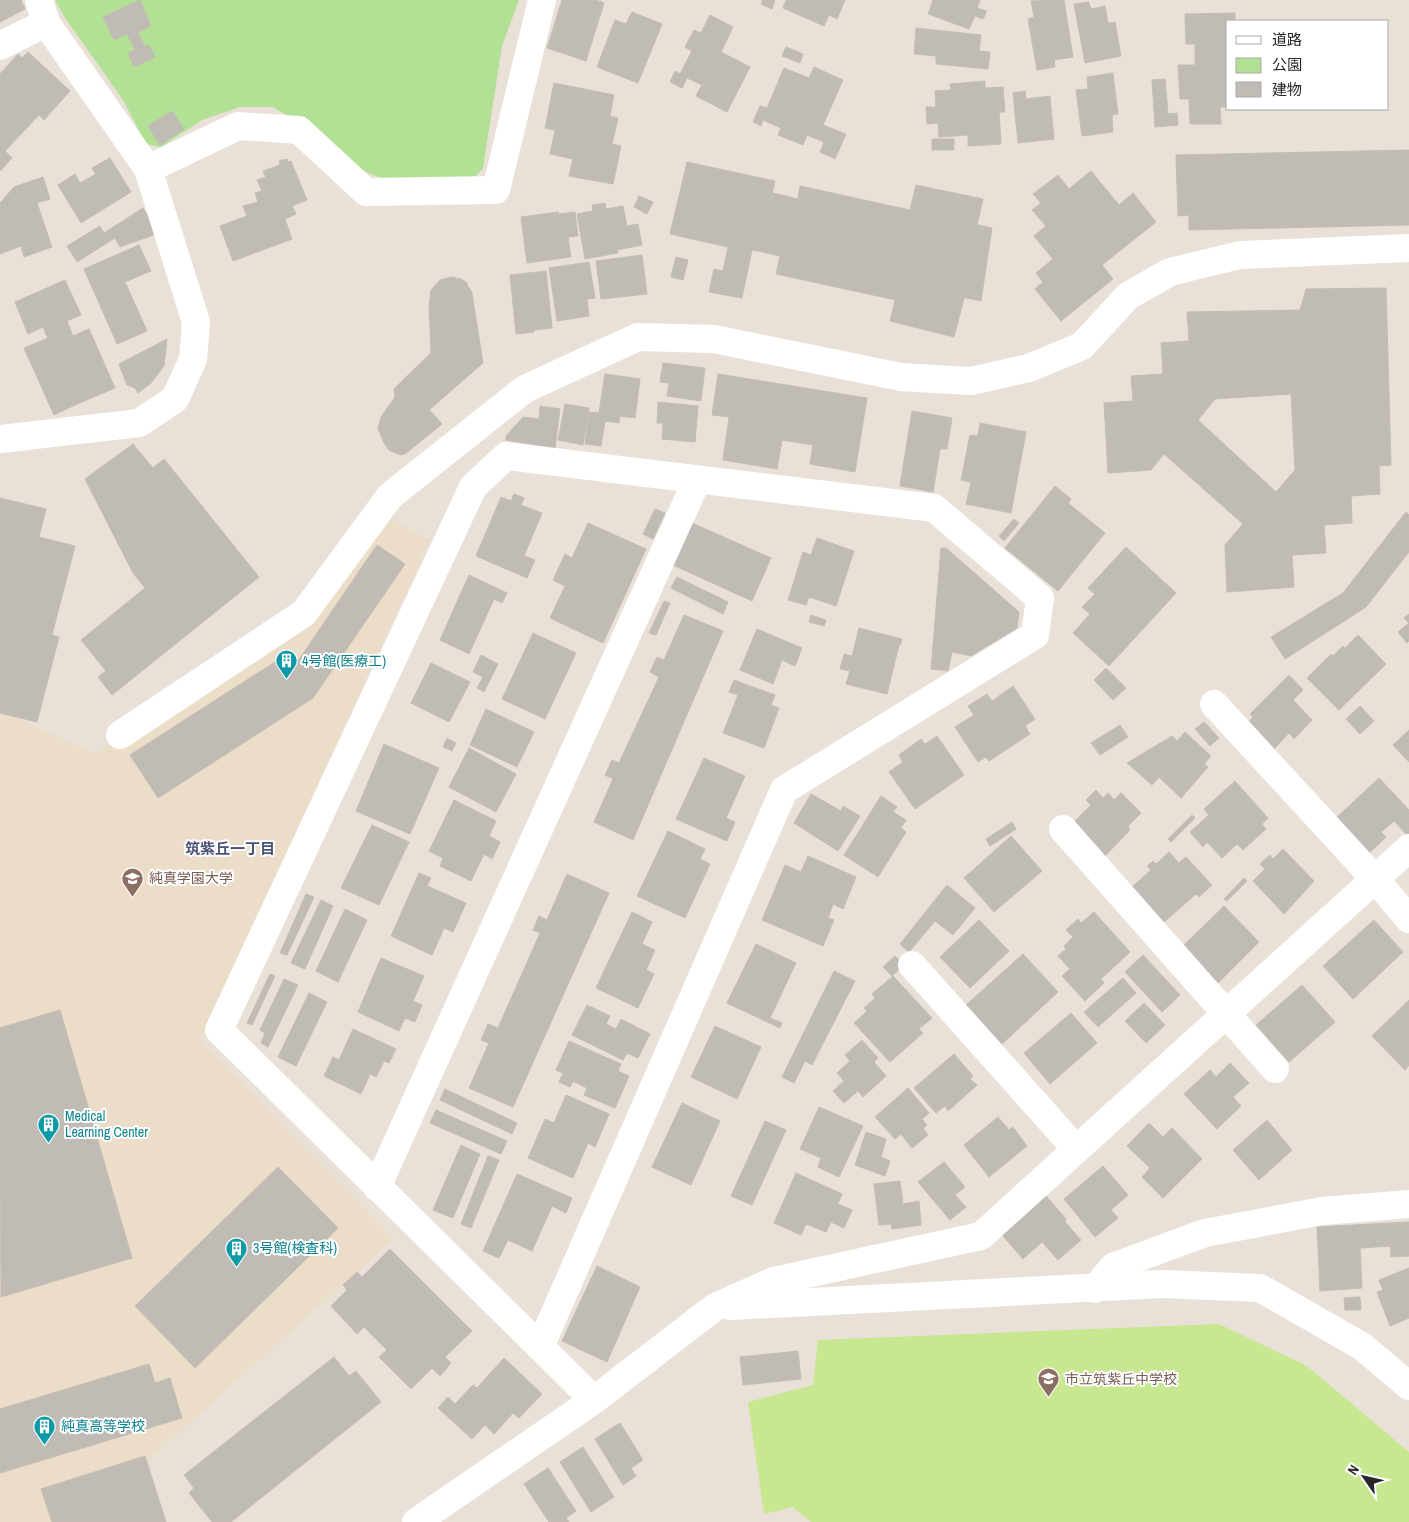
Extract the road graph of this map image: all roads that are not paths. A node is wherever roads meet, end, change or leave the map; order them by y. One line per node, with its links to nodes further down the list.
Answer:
1 (542, 0): 4 (street)
2 (43, 11): 3 (street); 4 (street)
3 (0, 46)
4 (148, 169): 7 (street)
5 (1409, 248): 6 (street)
6 (466, 436): 8 (street); 11 (street)
7 (0, 439)
8 (492, 469): 9 (street); 20 (street)
9 (697, 480): 20 (street); 24 (street)
10 (1214, 704): 14 (street)
11 (120, 735)
12 (1063, 829): 17 (street)
13 (1409, 848): 14 (street)
14 (1375, 879): 15 (street); 17 (street)
15 (1409, 919)
16 (912, 966): 19 (street)
17 (1226, 1015): 18 (street); 19 (street)
18 (1275, 1069)
19 (1076, 1149): 23 (street)
20 (377, 1187): 24 (street)
21 (1409, 1204): 22 (street)
22 (1095, 1288): 23 (street); 25 (street)
23 (715, 1307): 26 (street)
24 (540, 1347): 26 (street)
25 (1409, 1386)
26 (594, 1400): 27 (street)
27 (416, 1522)

